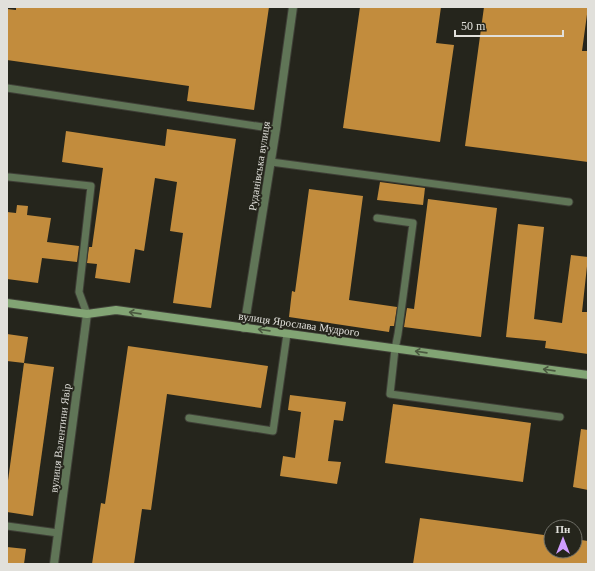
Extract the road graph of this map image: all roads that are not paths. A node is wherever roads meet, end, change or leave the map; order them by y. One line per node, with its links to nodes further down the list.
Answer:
1 (293, 7): 3 (street, Руданівська вулиця)
2 (7, 88): 3 (lane)
3 (276, 129): 4 (street, Руданівська вулиця)
4 (271, 162): 6 (lane); 10 (street, Руданівська вулиця)
5 (9, 176): 9 (lane)
6 (569, 202)
7 (377, 218): 12 (lane)
8 (7, 303): 9 (street, вулиця Ярослава Мудрого)
9 (87, 314): 10 (street, вулиця Ярослава Мудрого, one-way to 9); 17 (street, вулиця Валентини Явір)
10 (244, 328): 11 (street, вулиця Ярослава Мудрого, one-way to 10)
11 (287, 334): 12 (street, вулиця Ярослава Мудрого); 15 (lane)
12 (395, 349): 13 (street, вулиця Ярослава Мудрого, one-way to 12); 14 (lane)
13 (588, 375)
14 (560, 417)
15 (189, 418)
16 (7, 526): 17 (lane)
17 (58, 533): 18 (street, вулиця Валентини Явір)
18 (54, 564)

